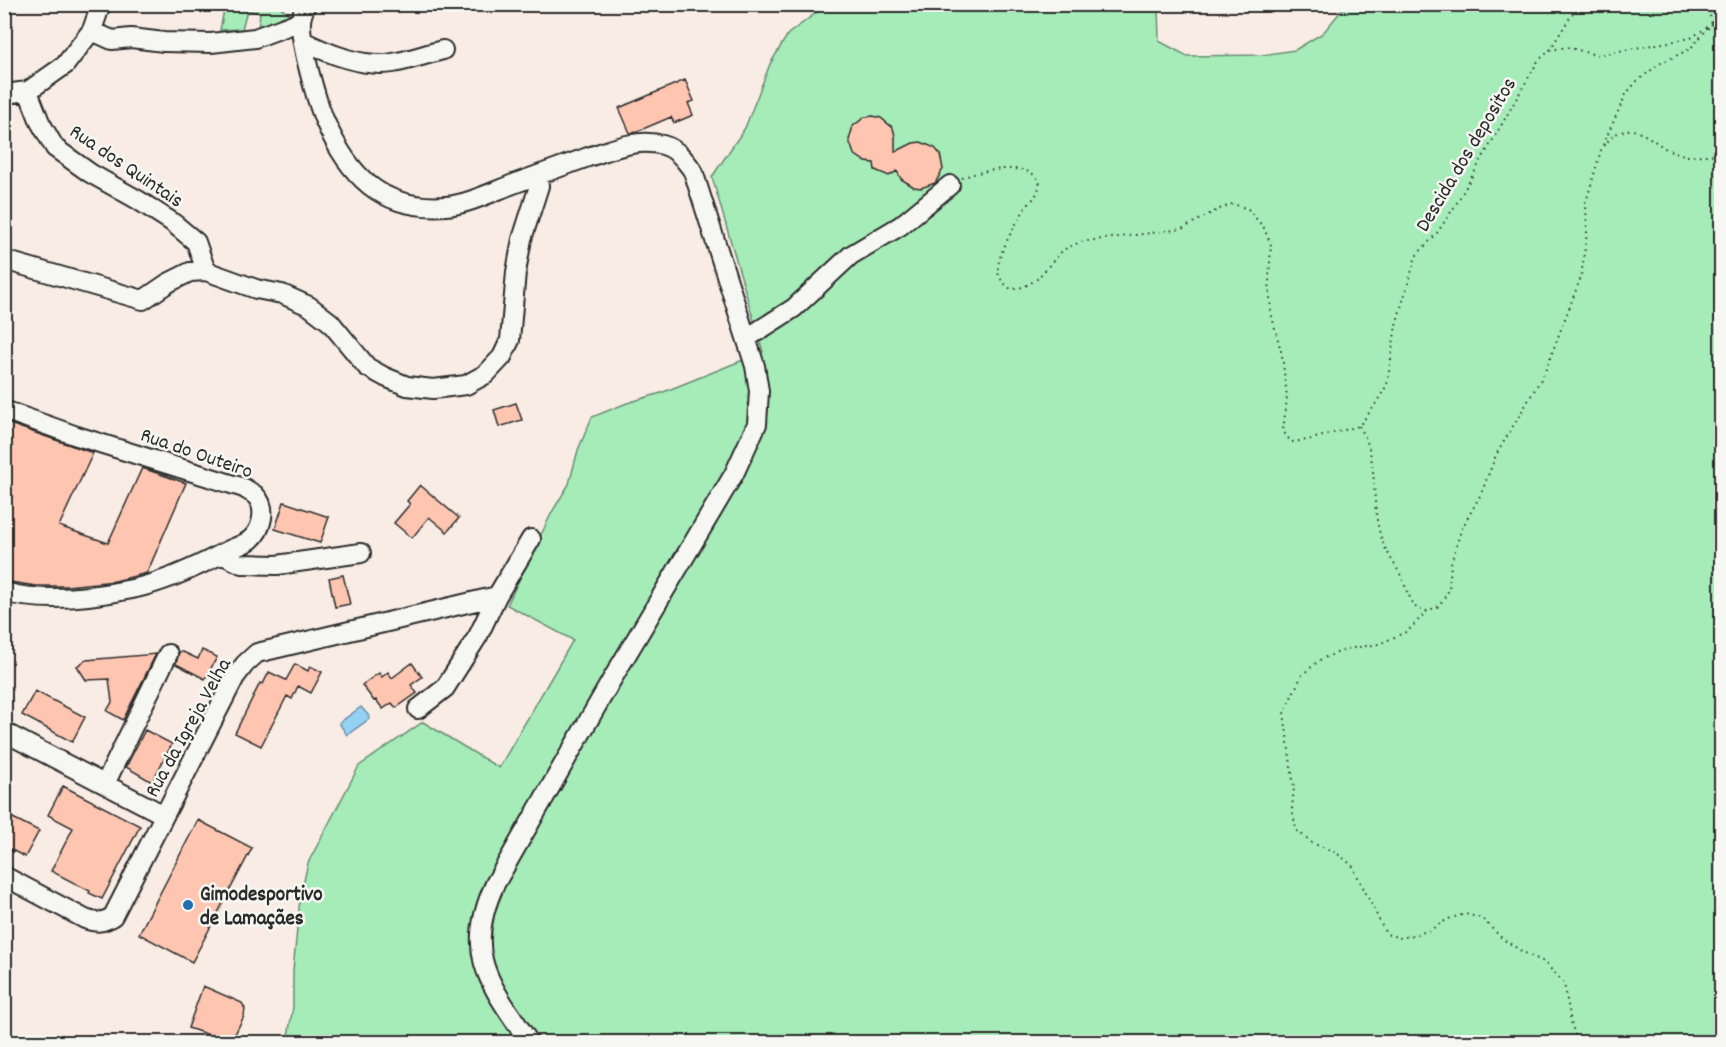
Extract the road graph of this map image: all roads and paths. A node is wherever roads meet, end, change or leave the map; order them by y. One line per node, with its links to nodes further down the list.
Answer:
1 (101, 4): 7 (street)
2 (1578, 4): 10 (path, Descida dos depositos)
3 (1707, 4): 5 (path)
4 (303, 13): 7 (street); 8 (street)
5 (1712, 24): 6 (path); 10 (path); 13 (path)
6 (1722, 26)
7 (92, 31): 11 (street)
8 (303, 41): 9 (street); 15 (street)
9 (443, 50)
10 (1550, 50): 21 (path, Descida dos depositos)
11 (28, 91): 12 (street); 18 (street, Rua dos Quintais)
12 (4, 94)
13 (1602, 147): 14 (path); 27 (path)
14 (1722, 154)
15 (538, 175): 18 (street); 19 (street)
16 (950, 185): 19 (street); 21 (path)
17 (4, 260): 18 (street)
18 (206, 271)
19 (747, 338): 34 (street)
20 (4, 410): 24 (street, Rua do Outeiro)
21 (1359, 426): 27 (path)
22 (531, 539): 26 (street)
23 (361, 553): 24 (street)
24 (221, 554): 25 (street, Rua do Outeiro)
25 (4, 592)
26 (497, 596): 29 (street); 32 (street, Rua da Igreja Velha)
27 (1427, 611): 35 (path)
28 (168, 654): 31 (street)
29 (418, 709)
30 (4, 732): 31 (street)
31 (105, 784): 32 (street)
32 (164, 815): 33 (street, Rua da Igreja Velha)
33 (4, 876)
34 (529, 1042)
35 (1577, 1042)

